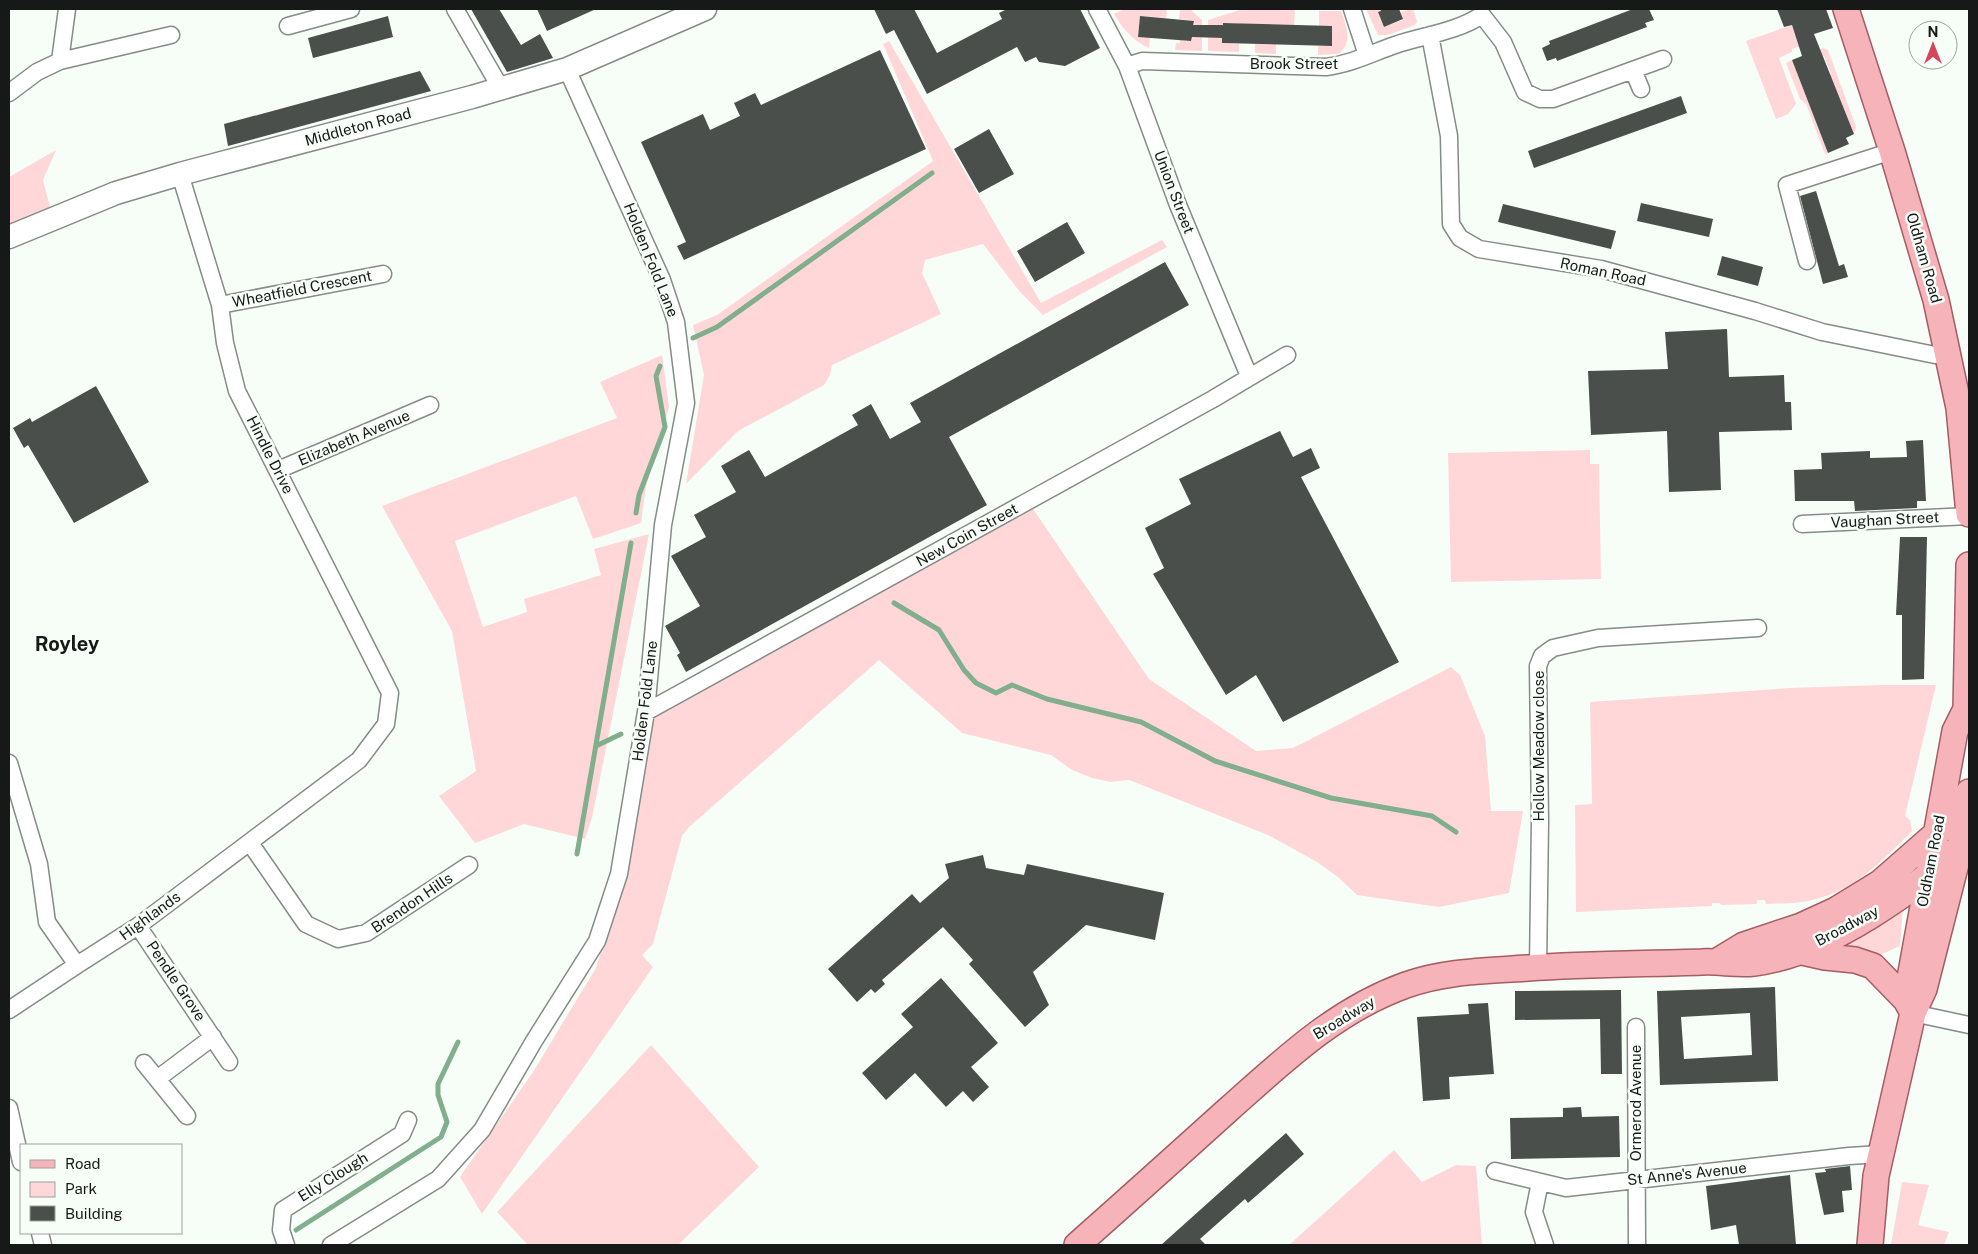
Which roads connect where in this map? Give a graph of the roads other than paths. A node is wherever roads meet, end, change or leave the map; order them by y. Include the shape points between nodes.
1 (67, 9) edge
2 (351, 9) edge
3 (455, 9) edge
4 (705, 9) edge
5 (1097, 9) edge
6 (1352, 9) edge
7 (1846, 9) edge
8 (1484, 12) edge
9 (288, 26) dead end
10 (171, 35) dead end
11 (1430, 35) junction
12 (1367, 55) junction
13 (1663, 59) dead end
14 (60, 61) junction
15 (1127, 66) junction
16 (567, 69) junction
17 (1633, 70) junction
18 (1641, 88) dead end
19 (499, 90) junction
20 (9, 93) edge
21 (1892, 151) junction
22 (180, 174) junction
23 (9, 237) edge
24 (1807, 261) dead end
25 (383, 274) dead end
26 (220, 305) junction
27 (1948, 352) junction
28 (1287, 356) dead end
29 (1249, 376) junction
30 (430, 406) dead end
31 (278, 470) junction
32 (1969, 515) edge
33 (1802, 524) dead end
34 (1969, 565) edge
35 (1758, 628) dead end
36 (1968, 705) edge
37 (646, 712) junction
38 (386, 724) joint
39 (9, 763) edge
40 (1969, 801) edge
41 (1935, 836) junction
42 (250, 842) junction
43 (1965, 843) edge
44 (469, 865) dead end
45 (1928, 876) junction
46 (138, 926) junction
47 (1798, 951) junction
48 (1716, 962) junction
49 (77, 966) junction
50 (1538, 968) junction
51 (1909, 1006) junction
52 (9, 1010) edge
53 (1969, 1025) edge
54 (1636, 1027) dead end
55 (213, 1037) junction
56 (229, 1062) dead end
57 (144, 1063) dead end
58 (157, 1079) junction
59 (9, 1108) edge
60 (187, 1116) dead end
61 (408, 1120) dead end
62 (1881, 1154) junction
63 (20, 1158) edge
64 (1495, 1171) dead end
65 (1636, 1180) junction
66 (1540, 1182) junction
67 (286, 1245) edge
68 (331, 1245) edge
69 (1077, 1245) edge
70 (1545, 1245) edge
71 (1637, 1245) edge
72 (1870, 1245) edge

1 - 14 street
2 - 9 street
3 - 19 street
4 - 16 main road, Middleton Road
5 - 15 street, Union Street
6 - 12 street
7 - 21 main road, Oldham Road
8 - 11 street, Brook Street via 1460,28
8 - 17 street via 1503,42 1521,86 1532,96 1553,99
10 - 14 street
11 - 12 street, Brook Street
11 - 27 street, Roman Road via 1449,136 1451,224 1460,238 1479,249 1601,269 1822,332 1935,355
12 - 15 street, Brook Street via 1352,62 1326,67 1142,61
13 - 17 street
14 - 20 street via 37,72
15 - 29 street, Union Street via 1178,205
16 - 19 main road, Middleton Road
16 - 37 street, Holden Fold Lane via 662,280 676,322 686,403 663,525
17 - 18 street
19 - 22 main road, Middleton Road
21 - 24 street via 1787,185
21 - 27 main road, Oldham Road
22 - 23 main road, Middleton Road via 116,193
22 - 26 street, Hindle Drive
25 - 26 street, Wheatfield Crescent
26 - 31 street, Hindle Drive via 237,391
27 - 32 main road, Oldham Road via 1959,408
28 - 29 street, New Coin Street
29 - 37 street, New Coin Street via 1213,399
30 - 31 street, Elizabeth Avenue
31 - 38 street, Hindle Drive via 390,693
32 - 33 street, Vaughan Street
34 - 36 main road, Oldham Road
35 - 50 street, Hollow Meadow close via 1598,638 1553,648 1542,656 1538,666
36 - 41 main road, Oldham Road via 1955,731
37 - 68 street, Holden Fold Lane via 619,874 597,941 482,1130 438,1179
38 - 42 street, Highlands via 359,760
39 - 49 street via 39,864 47,922
40 - 41 main road, Broadway
40 - 43 main road, Oldham Road
41 - 45 main road, Oldham Road
41 - 48 main road, Broadway via 1880,883 1836,910 1801,926 1744,945
42 - 44 street, Brendon Hills via 306,924 338,939 366,933
42 - 46 street, Highlands
43 - 45 main road, Broadway
43 - 51 main road, Oldham Road via 1924,989
45 - 47 main road, Broadway via 1840,933
45 - 51 main road, Oldham Road
46 - 49 street, Highlands
46 - 55 street, Pendle Grove
47 - 48 main road, Broadway via 1754,963
47 - 51 main road via 1873,966
48 - 50 main road, Broadway
49 - 52 street, Highlands
50 - 69 main road, Broadway via 1463,972 1436,977 1406,985 1362,1004 1311,1036
51 - 53 street
51 - 62 main road, Oldham Road
54 - 65 street, Ormerod Avenue
55 - 56 street, Pendle Grove
55 - 58 street, Pendle Grove
57 - 58 street
58 - 60 street
59 - 63 street
61 - 67 street, Elly Clough via 402,1134 283,1210 281,1230
62 - 65 street, St Anne's Avenue
62 - 72 main road, Oldham Road
64 - 66 street, St Anne's Avenue
65 - 66 street, St Anne's Avenue via 1566,1188
65 - 71 street, Ormerod Avenue
66 - 70 street via 1534,1212

